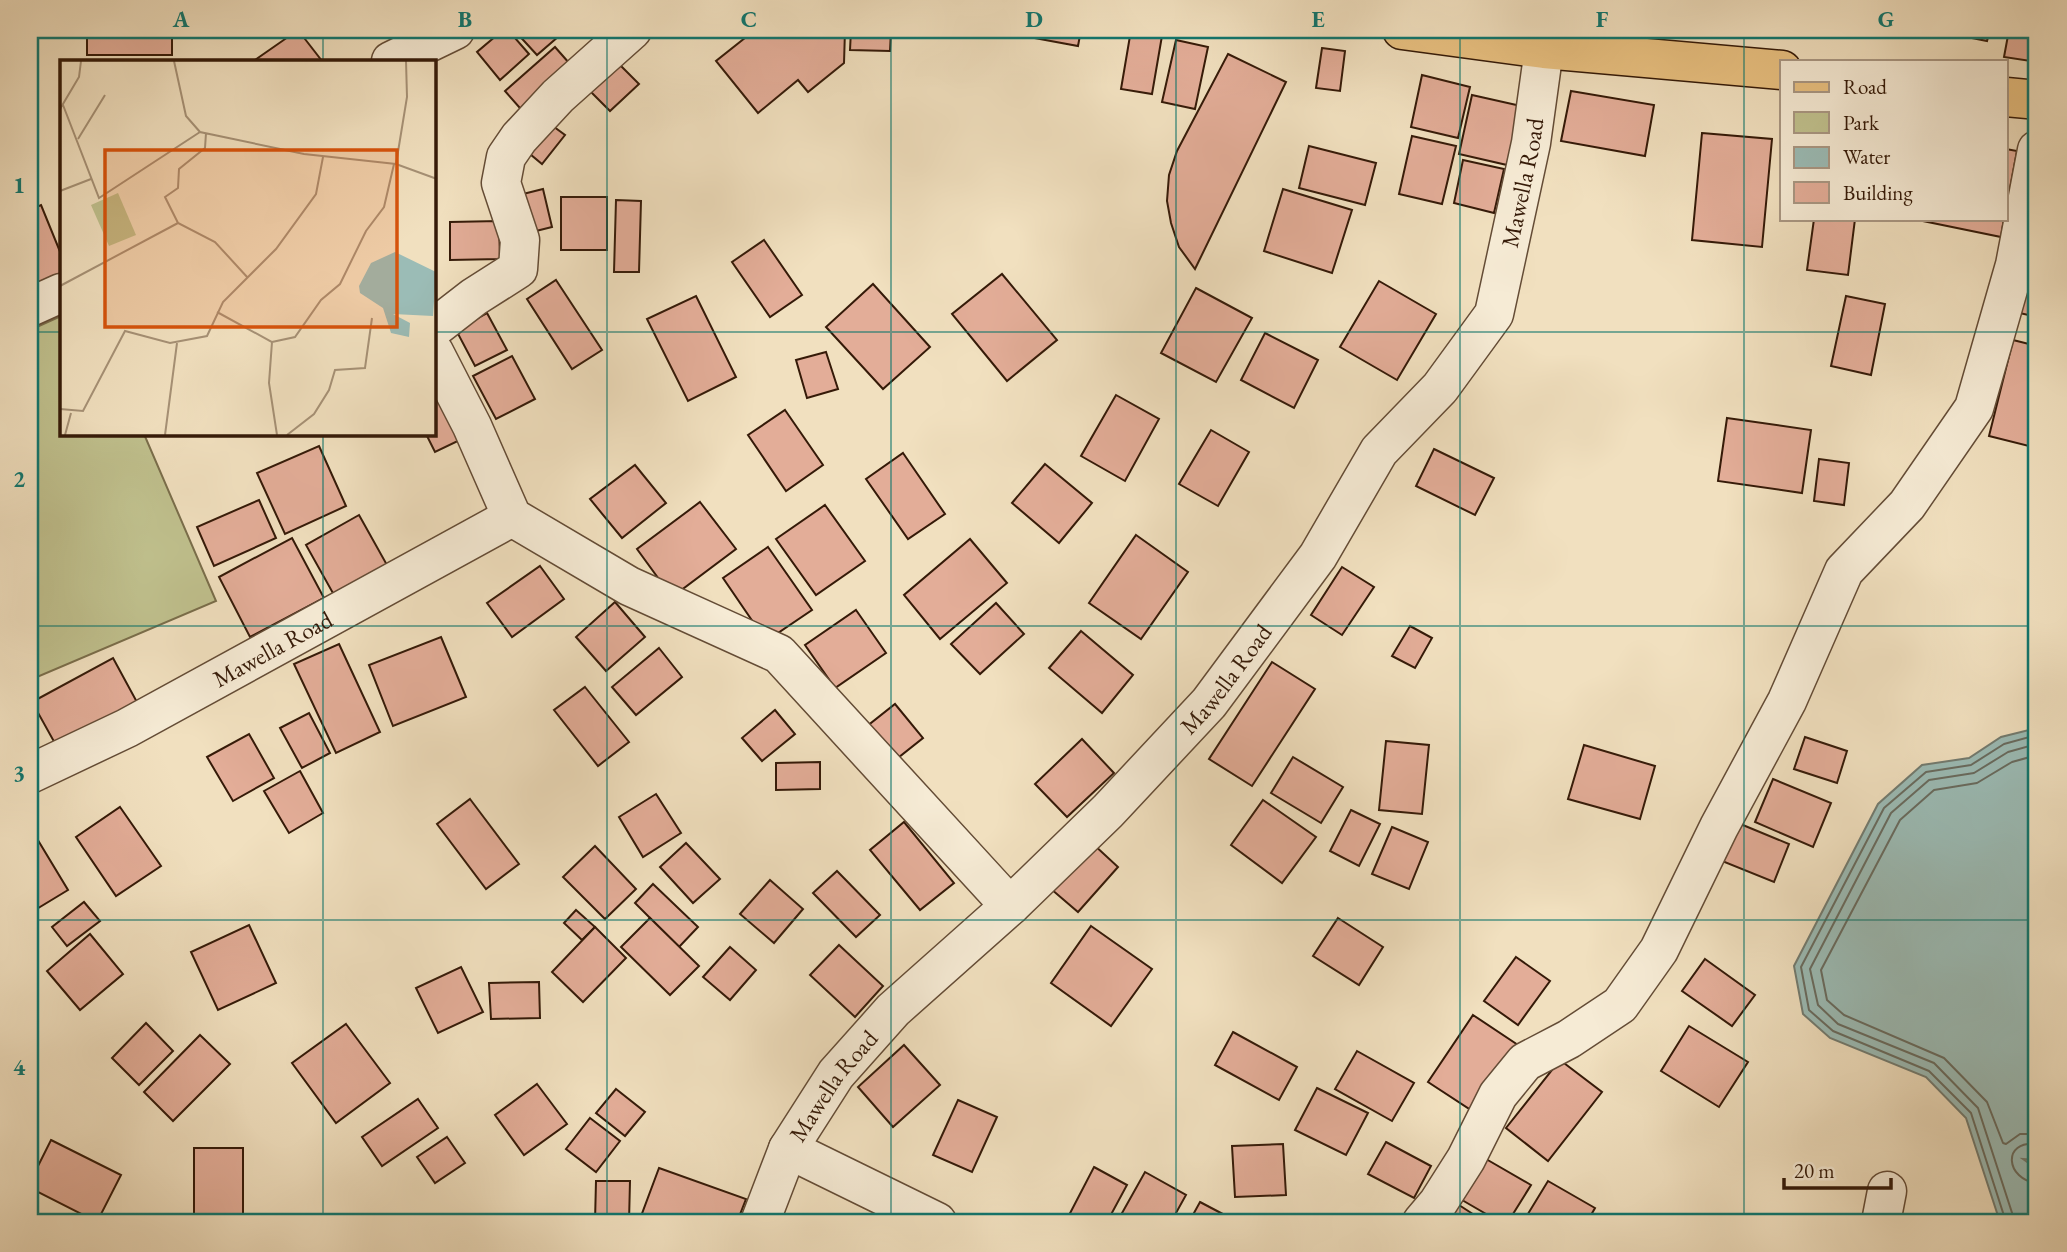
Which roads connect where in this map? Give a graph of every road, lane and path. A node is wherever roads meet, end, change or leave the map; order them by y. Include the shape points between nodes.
1 (455, 30) edge
2 (632, 30) edge
3 (1402, 30) edge
4 (1544, 49) junction
5 (393, 60) edge
6 (1780, 70) edge
7 (2008, 97) edge
8 (2037, 100) edge
9 (2037, 150) edge
10 (60, 293) edge
11 (30, 307) edge
12 (436, 326) edge
13 (436, 356) edge
14 (512, 517) junction
15 (30, 774) edge
16 (1010, 906) junction
17 (788, 1149) junction
18 (760, 1222) edge
19 (937, 1222) edge
20 (1422, 1222) edge

1 - 5 street
2 - 12 street via 558,96 506,157 501,183 520,240 518,269
3 - 4 main road
4 - 6 main road
4 - 16 street, Mawella Road via 1531,143 1493,314 1440,388 1379,451 1318,556 1209,703
7 - 8 main road
9 - 20 street via 2015,265 1974,408 1907,505 1844,571 1787,701 1660,950 1620,1005 1525,1062 1498,1095 1466,1159
10 - 11 street
13 - 14 street
14 - 15 street, Mawella Road via 127,728
14 - 16 street via 629,586 779,654
16 - 17 street, Mawella Road via 893,1010 836,1074
17 - 18 street, Mawella Road
17 - 19 street

